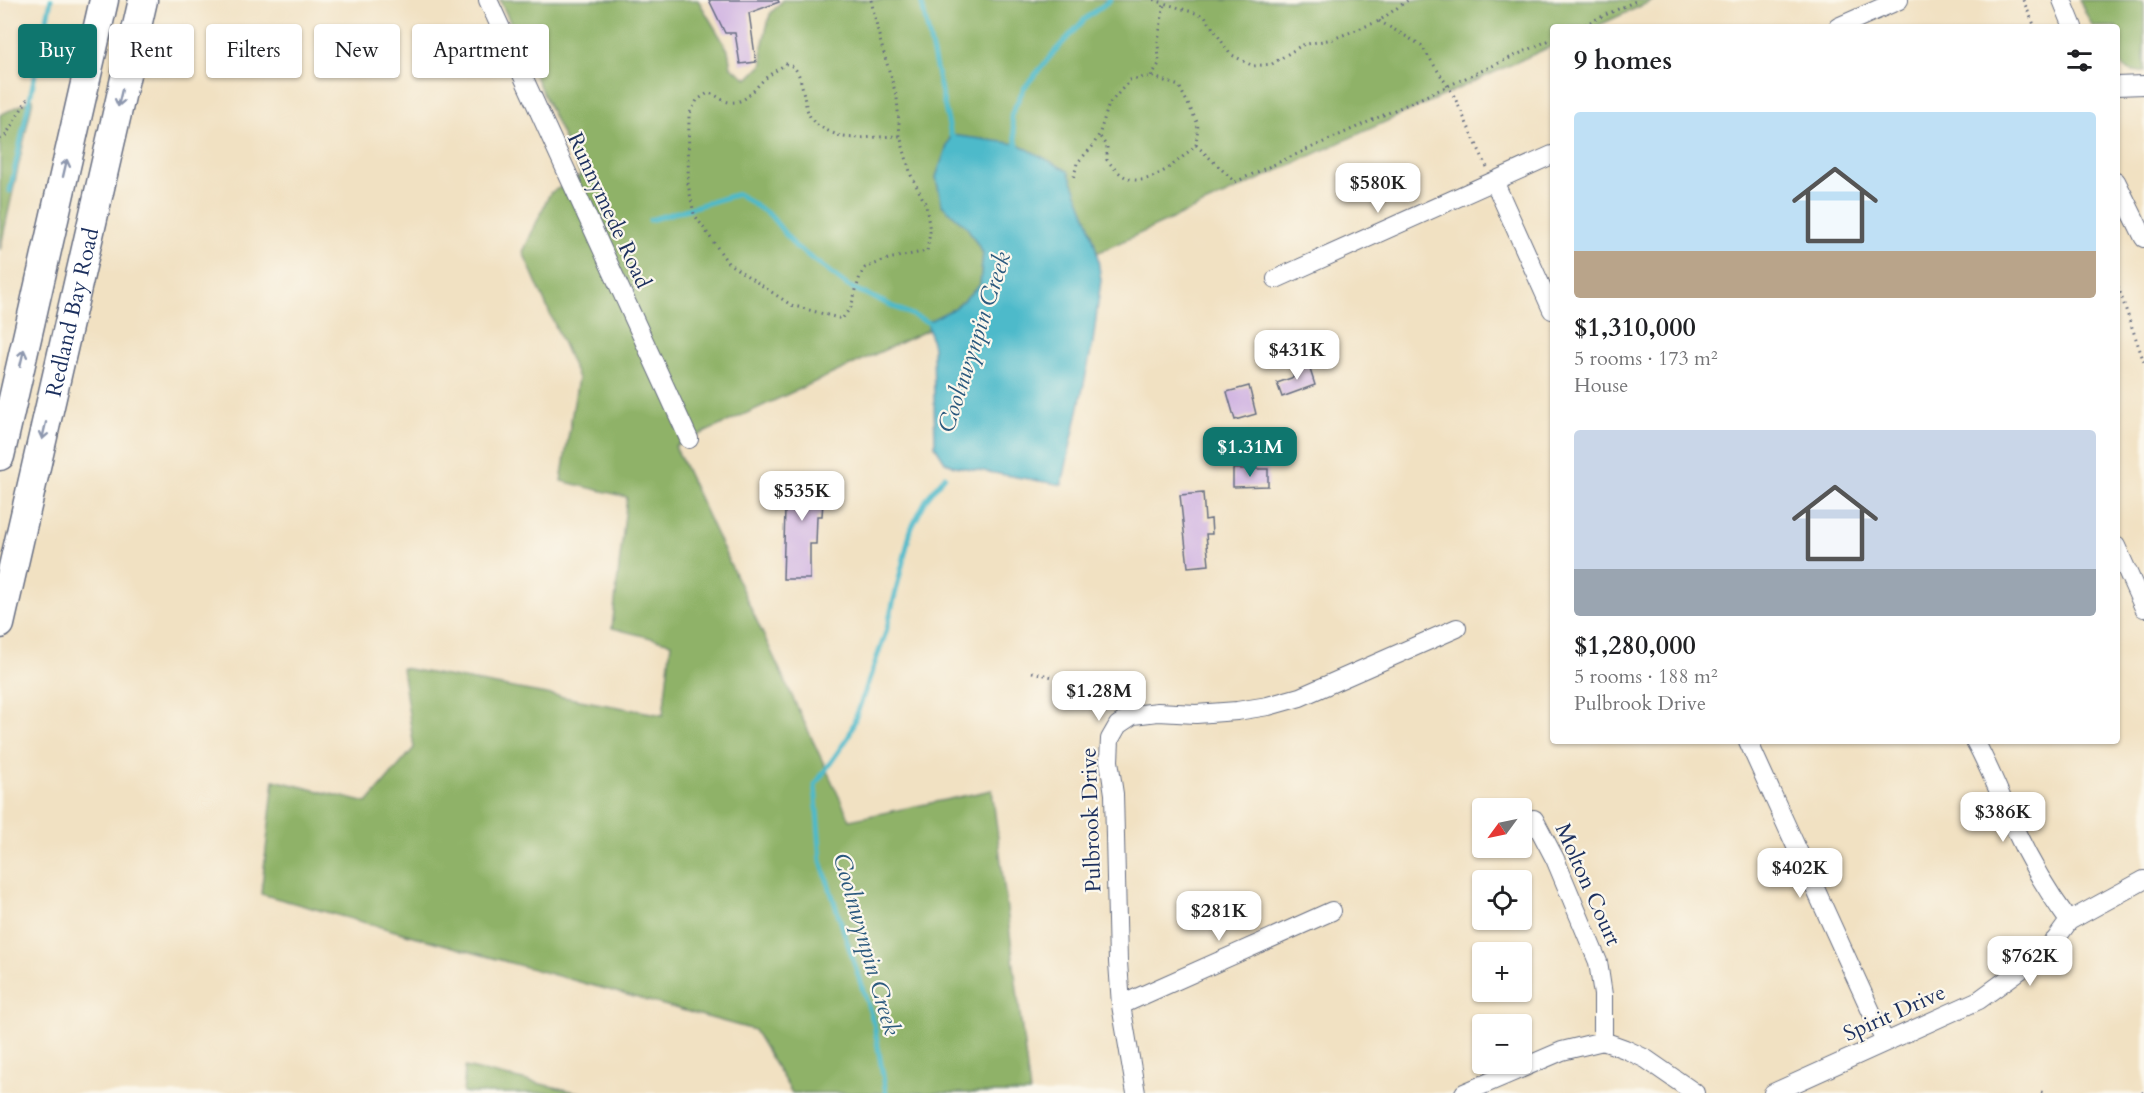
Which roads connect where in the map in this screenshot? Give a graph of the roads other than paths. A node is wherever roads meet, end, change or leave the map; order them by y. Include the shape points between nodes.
1 (104, 0) edge
2 (143, 0) edge
3 (488, 0) edge
4 (1899, 0) edge
5 (2062, 0) edge
6 (1849, 24) edge
7 (2072, 24) edge
8 (2144, 85) edge
9 (2120, 86) edge
10 (1550, 156) edge
11 (1491, 175) junction
12 (2120, 189) edge
13 (2144, 238) edge
14 (1276, 279) dead end
15 (1550, 306) edge
16 (689, 439) dead end
17 (0, 456) edge
18 (2120, 555) edge
19 (2144, 608) edge
20 (0, 624) edge
21 (1457, 628) dead end
22 (1749, 744) edge
23 (1978, 744) edge
24 (1534, 819) dead end
25 (2144, 880) edge
26 (1332, 911) dead end
27 (2069, 921) junction
28 (1121, 1005) junction
29 (1603, 1041) junction
30 (1885, 1042) junction
31 (1136, 1093) edge
32 (1464, 1093) edge
33 (1695, 1093) edge
34 (1773, 1093) edge

17 -> 1 main road, Redland Bay Road
2 -> 20 main road, Redland Bay Road
3 - 16 street, Runnymede Road
4 - 6 street
5 - 7 street
8 - 9 street
10 - 11 street
11 - 14 street
11 - 15 street
12 - 13 street
18 - 19 street
21 - 28 street, Pulbrook Drive via 1300,697 1227,712 1133,715 1118,725 1110,739 1110,761
22 - 30 street
23 - 27 street via 2045,886
24 - 29 street, Molton Court via 1598,962
25 - 27 street, Spirit Drive
26 - 28 street
27 - 30 street, Spirit Drive via 2038,957 1979,1000
28 - 31 street, Pulbrook Drive
29 - 32 street via 1562,1051
29 - 33 street via 1646,1059
30 - 34 street, Spirit Drive

